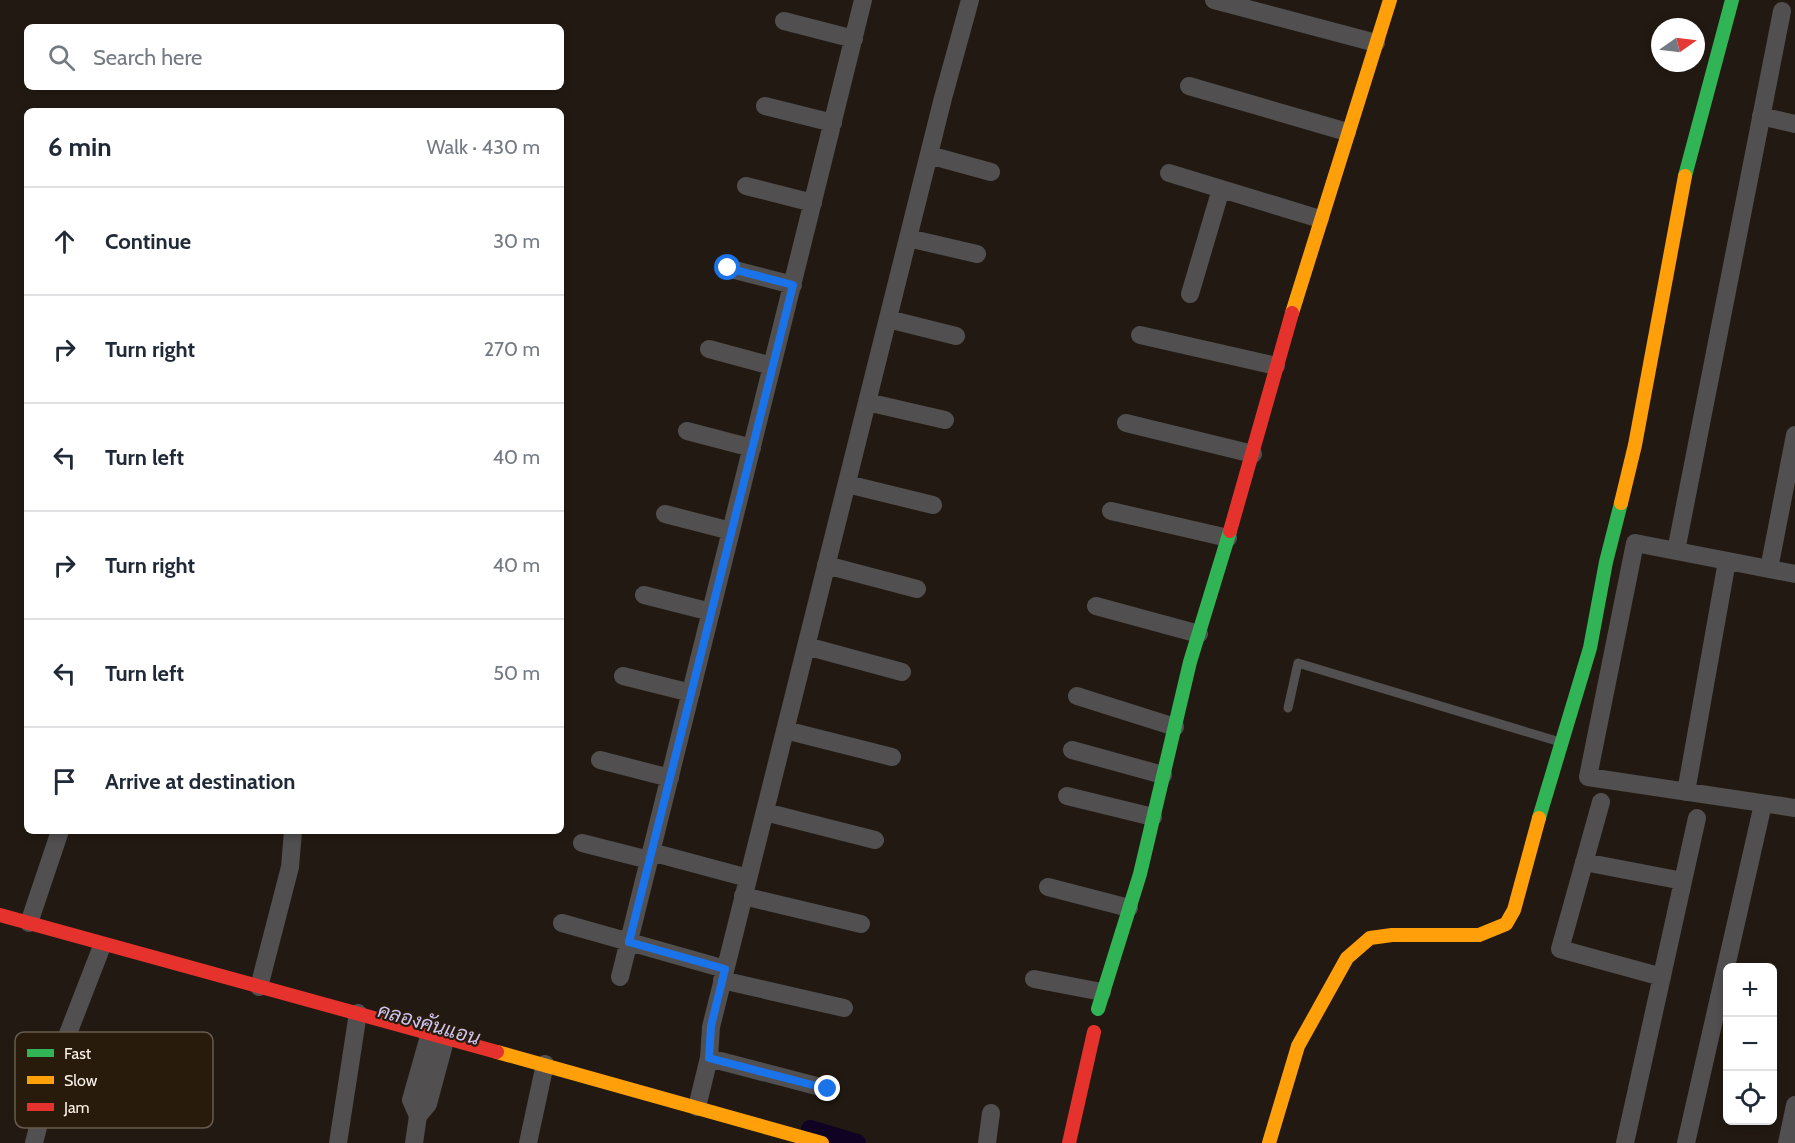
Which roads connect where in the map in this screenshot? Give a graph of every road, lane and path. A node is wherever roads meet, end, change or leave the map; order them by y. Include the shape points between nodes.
1 (863, 0) edge
2 (970, 0) edge
3 (1214, 0) edge
4 (1390, 0) edge
5 (1732, 0) edge
6 (1782, 11) dead end
7 (784, 21) dead end
8 (854, 39) junction
9 (1376, 43) junction
10 (1189, 86) dead end
11 (765, 106) dead end
12 (1761, 116) junction
13 (833, 123) junction
14 (1795, 124) edge
15 (1347, 132) junction
16 (929, 155) junction
17 (991, 172) dead end
18 (1169, 173) dead end
19 (746, 186) dead end
20 (1221, 189) junction
21 (813, 203) junction
22 (1320, 219) junction
23 (908, 238) junction
24 (977, 254) dead end
25 (728, 268) dead end
26 (793, 285) junction
27 (1190, 294) dead end
28 (888, 319) junction
29 (1140, 335) dead end
30 (957, 336) dead end
31 (709, 350) dead end
32 (772, 366) junction
33 (1276, 366) junction
34 (867, 402) junction
35 (945, 420) dead end
36 (1126, 423) dead end
37 (687, 431) dead end
38 (1795, 435) edge
39 (752, 448) junction
40 (1253, 453) junction
41 (847, 484) junction
42 (933, 505) dead end
43 (1111, 511) dead end
44 (665, 514) dead end
45 (731, 531) junction
46 (1228, 538) junction
47 (1676, 551) junction
48 (1727, 561) junction
49 (826, 565) junction
50 (1769, 569) junction
51 (1795, 574) edge
52 (916, 589) dead end
53 (644, 594) dead end
54 (1096, 606) dead end
55 (711, 612) junction
56 (1199, 634) junction
57 (806, 646) junction
58 (902, 672) dead end
59 (623, 676) dead end
60 (691, 693) junction
61 (1077, 696) dead end
62 (1288, 708) dead end
63 (1174, 727) junction
64 (785, 729) junction
65 (1562, 742) junction
66 (1072, 750) dead end
67 (892, 757) dead end
68 (600, 760) dead end
69 (1163, 775) junction
70 (670, 778) junction
71 (1686, 792) junction
72 (1067, 796) dead end
73 (1601, 802) dead end
74 (1763, 804) junction
75 (1795, 808) edge
76 (765, 812) junction
77 (1153, 817) junction
78 (1696, 818) dead end
79 (59, 834) edge
80 (293, 834) edge
81 (874, 840) dead end
82 (582, 843) dead end
83 (650, 856) junction
84 (1584, 862) junction
85 (748, 878) junction
86 (1683, 881) junction
87 (1048, 887) dead end
88 (743, 897) junction
89 (1129, 908) junction
90 (0, 915) edge
91 (30, 920) junction
92 (562, 923) dead end
93 (861, 924) dead end
94 (629, 942) junction
95 (102, 946) junction
96 (724, 974) junction
97 (620, 977) dead end
98 (1662, 977) junction
99 (1034, 979) dead end
100 (260, 984) junction
101 (1100, 1000) joint
102 (844, 1008) dead end
103 (358, 1013) junction
104 (69, 1032) edge
105 (1094, 1032) dead end
106 (438, 1035) junction
107 (545, 1064) junction
108 (708, 1064) junction
109 (828, 1089) dead end
110 (699, 1103) junction
111 (1795, 1105) edge
112 (991, 1113) dead end
113 (38, 1128) edge
114 (34, 1143) edge
115 (338, 1143) edge
116 (414, 1143) edge
117 (528, 1143) edge
118 (822, 1143) edge
119 (987, 1143) edge
120 (1069, 1143) edge
121 (1269, 1143) edge
122 (1624, 1143) edge
123 (1686, 1143) edge
124 (1787, 1143) edge

1 - 8 street
2 - 16 street
3 - 9 street
4 - 9 street
5 - 65 street via 1686,168 1635,445 1590,648
6 - 12 street
7 - 8 street
8 - 13 street
9 - 15 street
10 - 15 street
11 - 13 street
12 - 14 street
12 - 47 street
13 - 21 street
15 - 22 street
16 - 17 street
16 - 23 street
18 - 20 street
19 - 21 street
20 - 22 street
20 - 27 street
21 - 26 street
22 - 33 street
23 - 24 street
23 - 28 street
25 - 26 street
26 - 32 street
28 - 30 street
28 - 34 street
29 - 33 street
31 - 32 street
32 - 39 street
33 - 40 street
34 - 35 street
34 - 41 street
36 - 40 street
37 - 39 street
38 - 50 street
39 - 45 street
40 - 46 street
41 - 42 street
41 - 49 street
43 - 46 street
44 - 45 street
45 - 55 street
46 - 56 street
47 - 48 street
47 - 71 street via 1635,543 1588,777
48 - 50 street
48 - 71 street
49 - 52 street
49 - 57 street
50 - 51 street
53 - 55 street
54 - 56 street
55 - 60 street
56 - 63 street
57 - 58 street
57 - 64 street
59 - 60 street
60 - 70 street
61 - 63 street
62 - 65 lane via 1298,663
63 - 69 street
64 - 67 street
64 - 76 street
65 - 121 street via 1514,910 1506,924 1479,935 1370,938 1347,958 1298,1046
66 - 69 street
68 - 70 street
69 - 77 street
70 - 83 street
71 - 74 street
72 - 77 street
73 - 84 street
74 - 75 street
74 - 123 street
76 - 81 street
76 - 85 street
77 - 89 street
78 - 86 street
79 - 91 street
80 - 100 street via 290,867
82 - 83 street
83 - 85 street
83 - 94 street
84 - 86 street
84 - 98 street via 1560,949
85 - 88 street
86 - 98 street
87 - 89 street
88 - 93 street
88 - 96 street
89 - 101 street
90 - 91 street
91 - 95 street
92 - 94 street
94 - 96 street
94 - 97 street
95 - 100 street
95 - 104 street
96 - 102 street
96 - 108 street via 711,1026
98 - 122 street
99 - 101 street
100 - 103 street
103 - 106 street
103 - 115 street
105 - 120 street
106 - 107 street
106 - 116 street via 411,1100 418,1116
107 - 110 street
107 - 117 street
108 - 109 street
108 - 110 street
110 - 118 street
111 - 124 street
112 - 119 street
113 - 114 street

